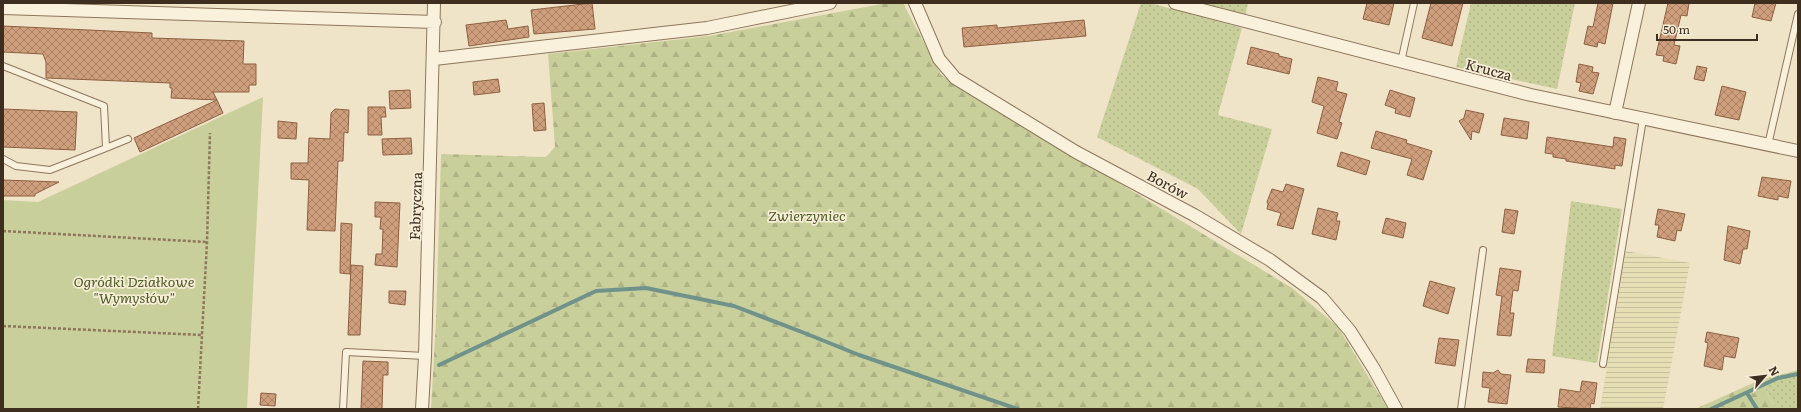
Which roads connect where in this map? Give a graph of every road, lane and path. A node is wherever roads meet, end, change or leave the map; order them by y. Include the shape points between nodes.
1 (434, 3) edge
2 (830, 3) edge
3 (915, 3) edge
4 (1175, 3) edge
5 (1414, 3) edge
6 (1639, 3) edge
7 (3, 8) edge
8 (1798, 14) edge
9 (435, 22) junction
10 (434, 59) junction
11 (1401, 62) junction
12 (3, 66) edge
13 (1615, 113) junction
14 (1643, 119) junction
15 (210, 133) dead end
16 (128, 139) dead end
17 (1768, 145) junction
18 (106, 148) junction
19 (1798, 151) edge
20 (3, 159) edge
21 (3, 231) edge
22 (207, 242) junction
23 (1483, 250) dead end
24 (3, 326) edge
25 (202, 335) junction
26 (425, 356) junction
27 (1603, 364) dead end
28 (198, 409) edge
29 (343, 409) edge
30 (422, 409) edge
31 (1396, 409) edge
32 (1461, 409) edge

1 - 9 street, Fabryczna
2 - 10 street via 707,28
3 - 31 street, Borów via 939,59 955,78 1076,152 1194,215 1270,260 1322,298 1350,331
4 - 11 street, Krucza
5 - 11 lane
6 - 13 street
7 - 9 street
8 - 17 lane
9 - 10 street, Fabryczna
10 - 26 street, Fabryczna
11 - 13 street, Krucza
12 - 18 lane via 104,106
13 - 14 street, Krucza
14 - 17 street, Krucza
14 - 27 lane
15 - 22 path
16 - 18 lane
17 - 19 street, Krucza
18 - 20 lane via 50,170 16,166
21 - 22 path
22 - 25 path
23 - 32 lane
24 - 25 path
25 - 28 path
26 - 29 lane via 346,352
26 - 30 street, Fabryczna

